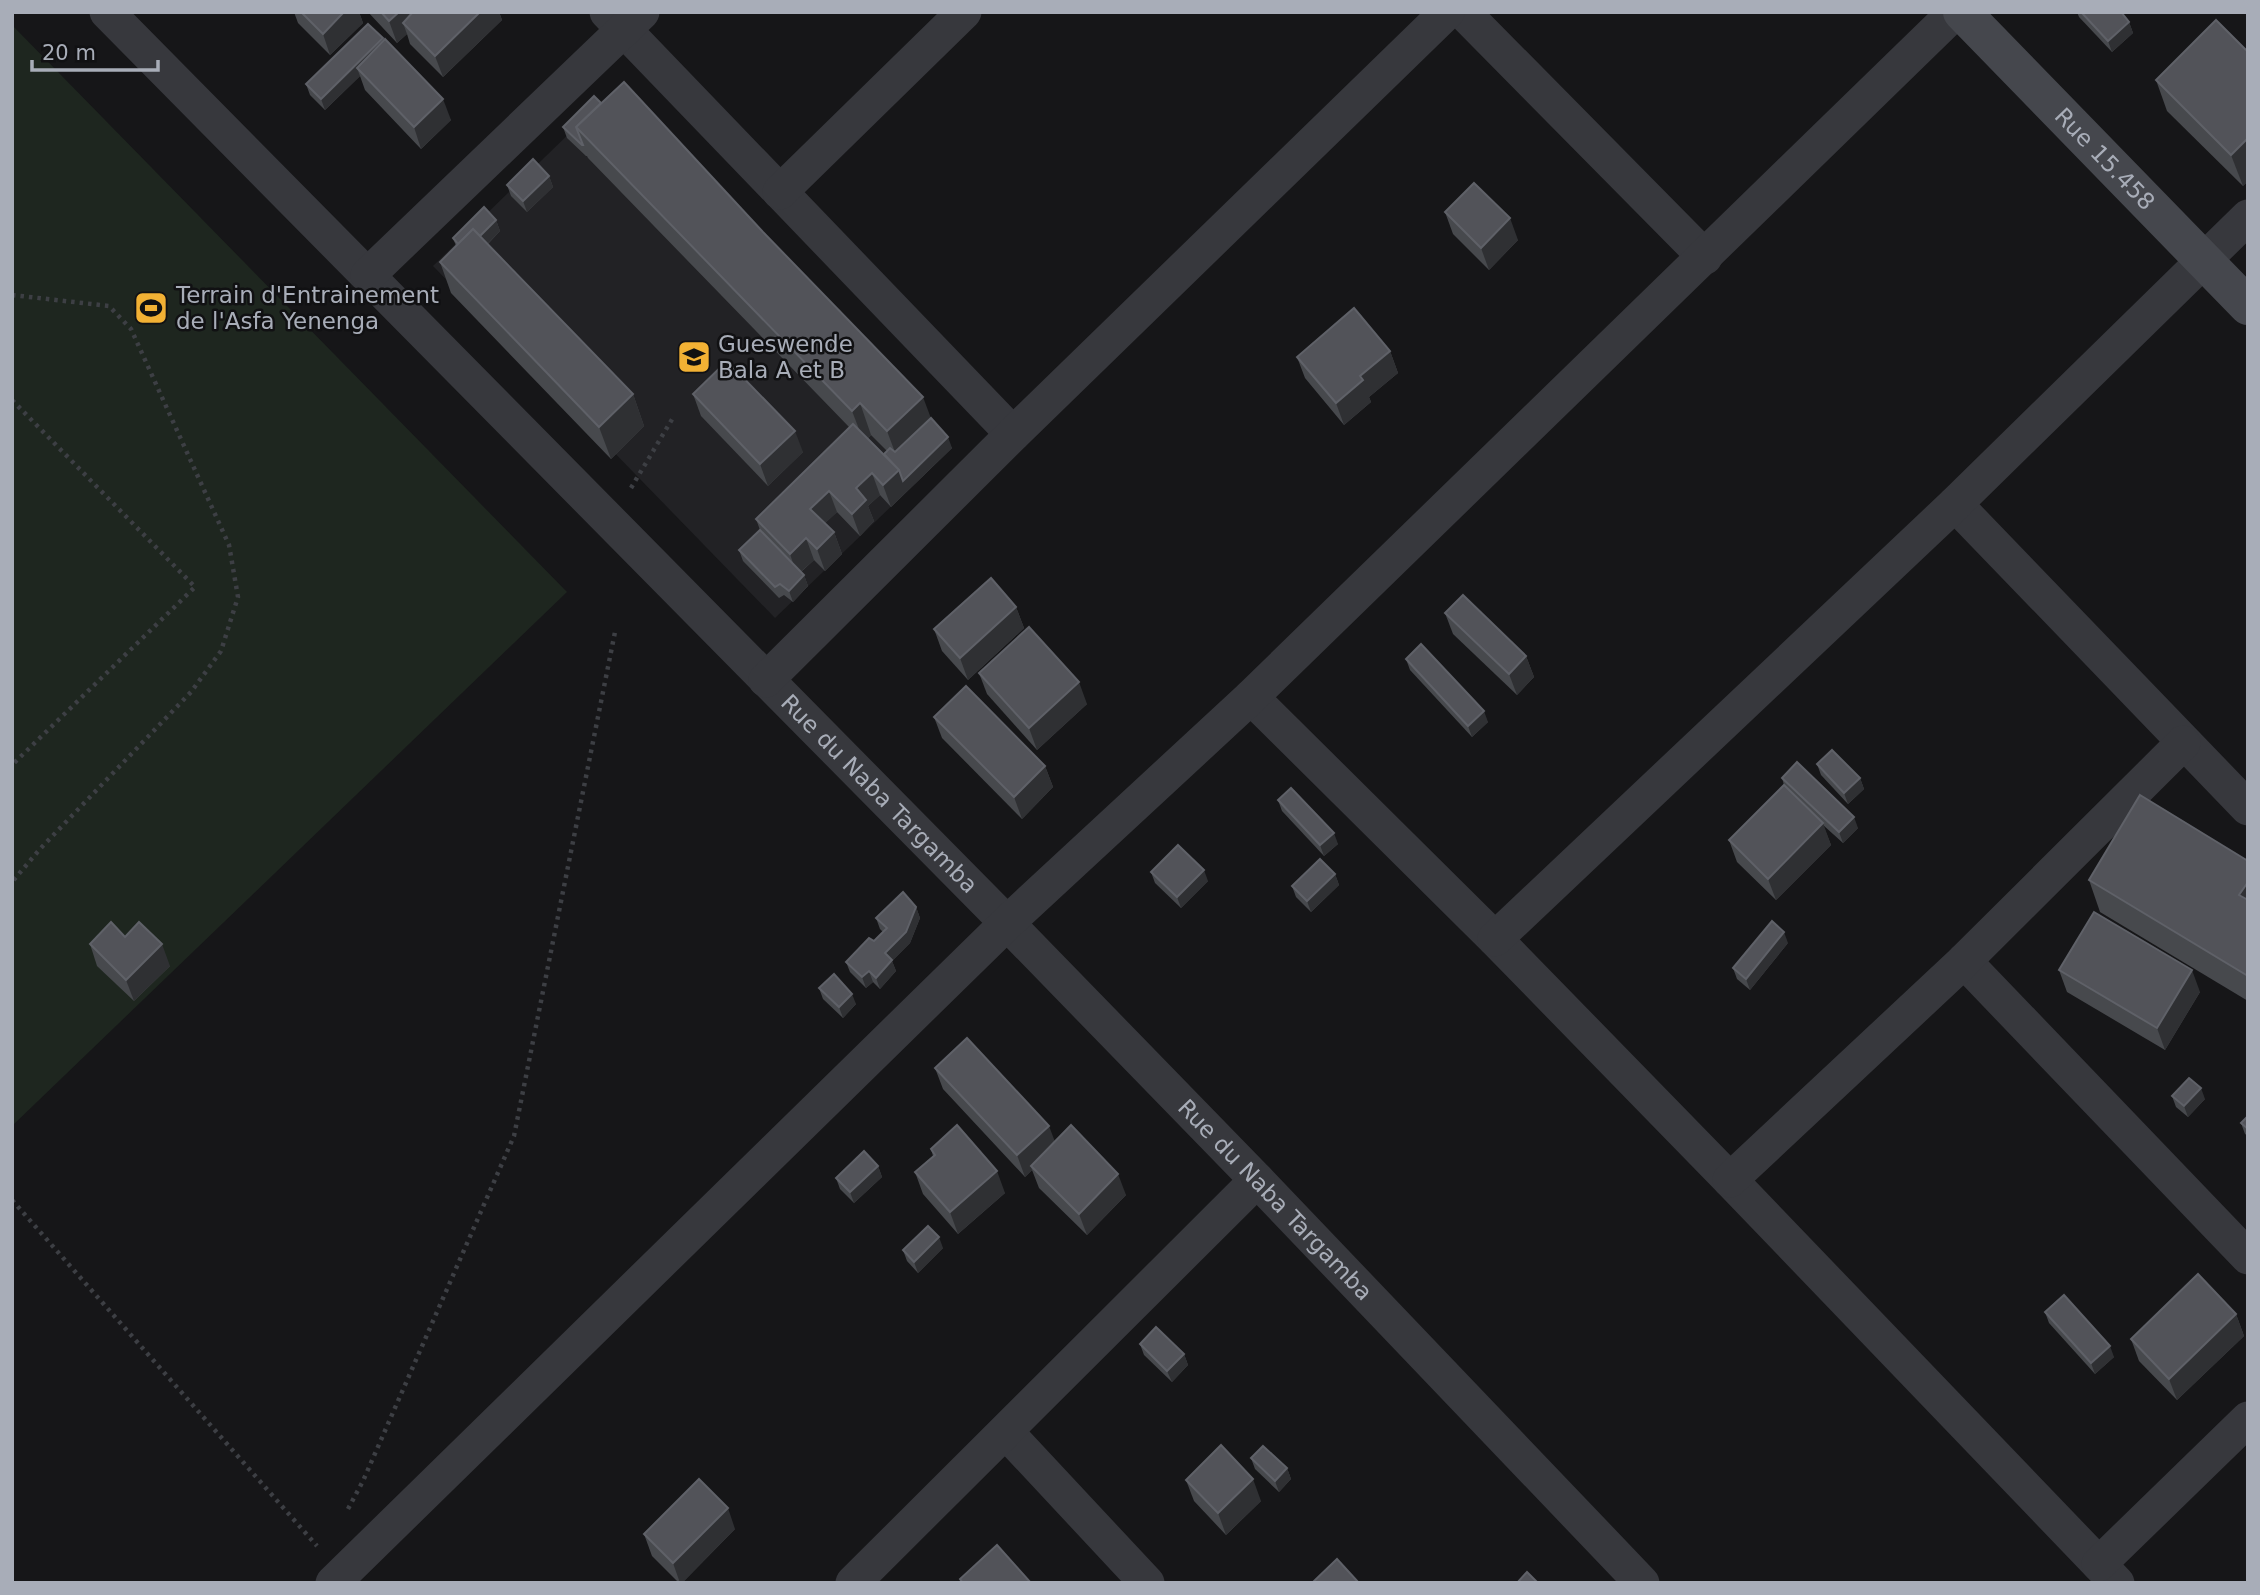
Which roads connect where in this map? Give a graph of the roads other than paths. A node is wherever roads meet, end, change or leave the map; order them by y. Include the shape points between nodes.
1 (107, 12) edge
2 (964, 12) edge
3 (1447, 12) edge
4 (1463, 12) edge
5 (1955, 12) edge
6 (1962, 12) edge
7 (624, 18) edge
8 (780, 192) junction
9 (2248, 217) edge
10 (1705, 257) junction
11 (2204, 261) junction
12 (368, 275) junction
13 (2248, 306) edge
14 (1013, 434) junction
15 (1955, 504) junction
16 (766, 680) junction
17 (1251, 697) junction
18 (2183, 743) junction
19 (2248, 808) edge
20 (1007, 923) junction
21 (1495, 939) junction
22 (1964, 961) junction
23 (1257, 1180) junction
24 (1730, 1180) junction
25 (2248, 1257) edge
26 (2248, 1419) edge
27 (1006, 1432) junction
28 (2108, 1573) edge
29 (337, 1578) edge
30 (853, 1583) edge
31 (1147, 1583) edge
32 (1642, 1583) edge

1 - 12 street, Rue du Naba Targamba
2 - 8 street
3 - 14 street
4 - 10 street
5 - 10 street
6 - 11 main road, Rue 15.458
7 - 8 street
7 - 12 street
8 - 14 street
9 - 11 street
10 - 17 street
11 - 13 main road, Rue 15.458
11 - 15 street
12 - 16 street, Rue du Naba Targamba
14 - 16 street
15 - 18 street
15 - 21 street
16 - 20 street, Rue du Naba Targamba
17 - 20 street
17 - 21 street
18 - 19 street
18 - 22 street
20 - 23 street, Rue du Naba Targamba
20 - 29 street
21 - 24 street
22 - 24 street
22 - 25 street
23 - 27 street
23 - 32 street, Rue du Naba Targamba
24 - 28 street
26 - 28 street
27 - 30 street
27 - 31 street

